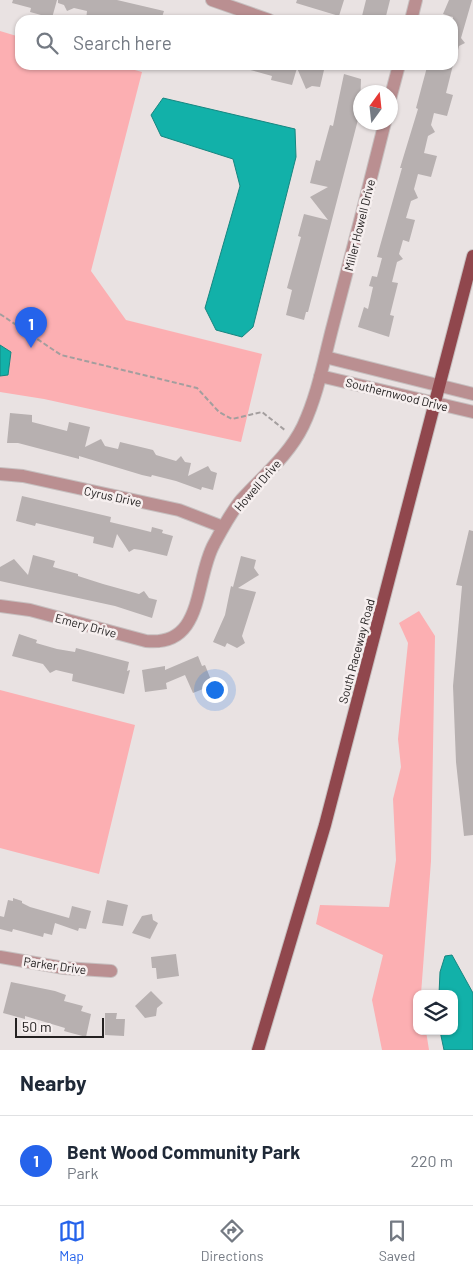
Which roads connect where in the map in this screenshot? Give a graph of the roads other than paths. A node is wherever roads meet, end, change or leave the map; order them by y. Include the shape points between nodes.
1 (212, 0) edge
2 (416, 0) edge
3 (255, 15) edge
4 (412, 15) edge
5 (398, 70) edge
6 (394, 85) edge
7 (383, 130) edge
8 (473, 256) edge
9 (332, 327) joint
10 (326, 357) junction
11 (320, 376) junction
12 (439, 385) junction
13 (473, 394) edge
14 (434, 404) junction
15 (473, 412) edge
16 (0, 474) edge
17 (223, 527) junction
18 (0, 606) edge
19 (172, 638) joint
20 (0, 957) edge
21 (111, 971) dead end
22 (258, 1050) edge

1 - 3 street
2 - 4 street
5 - 6 street
7 - 9 street, Miller Howell Drive
8 - 12 main road, South Raceway Road
9 - 10 street, Howell Drive
10 - 11 street, Howell Drive
10 - 12 street, Southernwood Drive
11 - 14 street, Southernwood Drive
11 - 17 street, Howell Drive via 308,414 296,438 241,501
12 - 13 street, Southernwood Drive
12 - 14 main road, South Raceway Road
14 - 15 street, Southernwood Drive
14 - 22 main road, South Raceway Road via 325,825
16 - 17 street, Cyrus Drive via 23,476 180,510
17 - 19 street, Howell Drive via 209,553 190,620
18 - 19 street, Emery Drive via 30,610 146,641
20 - 21 street, Parker Drive via 64,968

